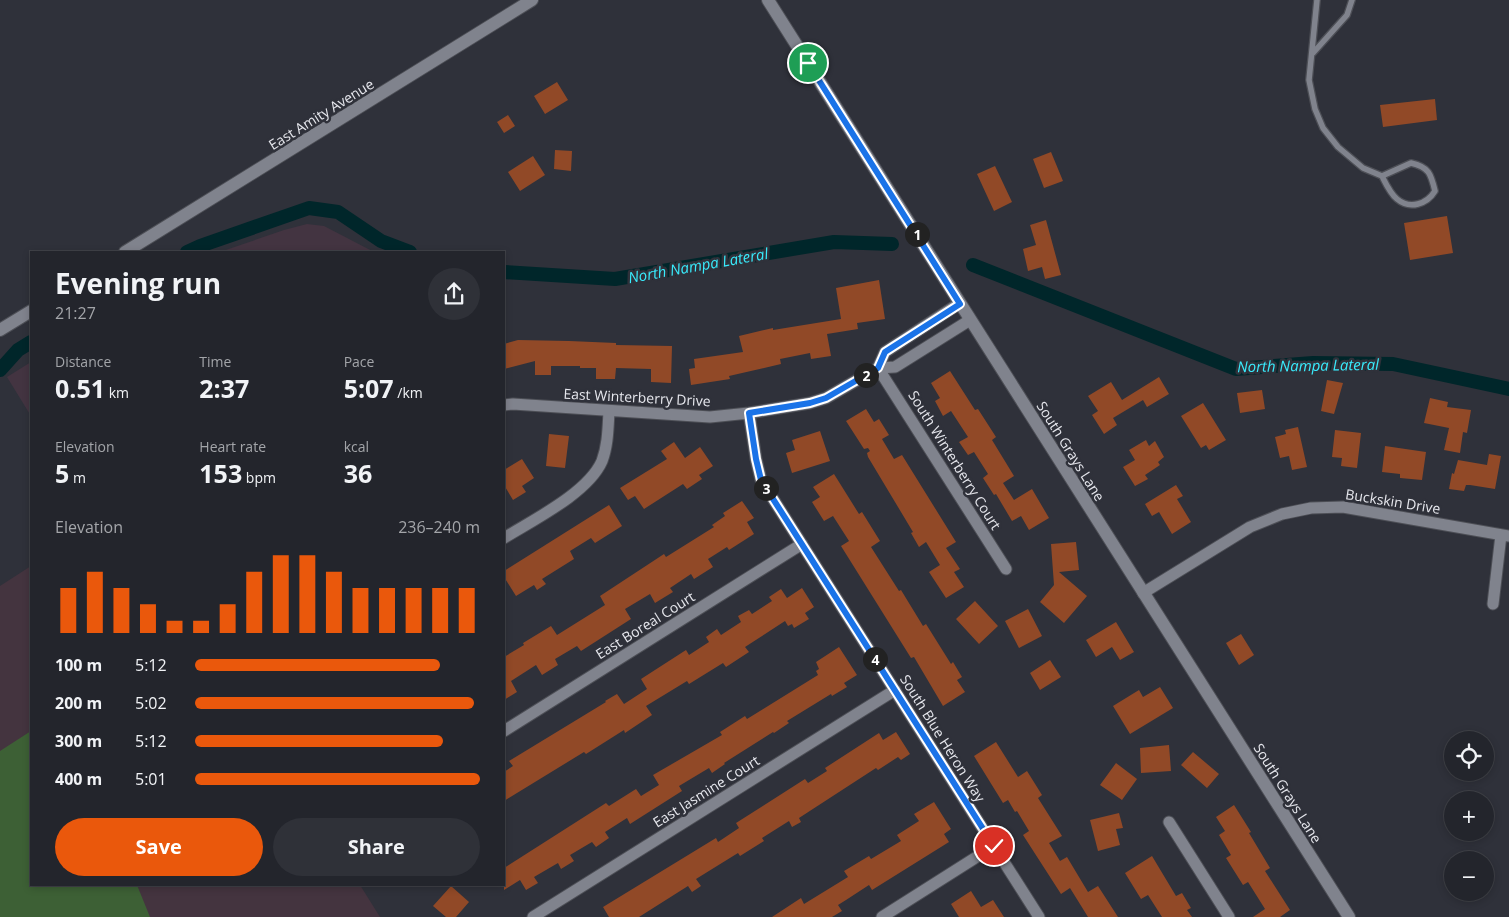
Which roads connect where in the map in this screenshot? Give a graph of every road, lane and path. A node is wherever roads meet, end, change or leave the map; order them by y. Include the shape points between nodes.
1 (532, 0) edge
2 (768, 0) edge
3 (1317, 0) edge
4 (1352, 0) edge
5 (1313, 53) junction
6 (1382, 176) junction
7 (128, 251) edge
8 (960, 304) junction
9 (30, 312) edge
10 (970, 320) junction
11 (0, 330) edge
12 (878, 368) junction
13 (505, 405) edge
14 (609, 411) junction
15 (749, 413) junction
16 (1505, 536) edge
17 (505, 537) edge
18 (802, 544) junction
19 (1006, 569) dead end
20 (1143, 593) junction
21 (1493, 604) dead end
22 (895, 690) junction
23 (505, 730) edge
24 (1169, 822) dead end
25 (994, 846) junction
26 (533, 917) edge
27 (882, 917) edge
28 (1039, 917) edge
29 (1229, 917) edge
30 (1349, 917) edge

1 - 7 street, East Amity Avenue
2 - 8 street, South Grays Lane
3 - 5 lane
4 - 5 lane via 1347,15
5 - 6 lane via 1309,80 1314,109 1323,128 1338,147 1363,168
6 - 6 lane via 1411,163 1422,166 1431,175 1435,191 1430,200 1416,205 1399,201 1387,188
8 - 10 street, South Grays Lane
8 - 12 street, East Winterberry Drive via 885,352
9 - 11 street
10 - 12 street, East Winterberry Drive via 895,367
10 - 20 street, South Grays Lane
12 - 15 street, East Winterberry Drive via 826,398
12 - 19 street, South Winterberry Court
13 - 14 street, East Winterberry Drive
14 - 15 street, East Winterberry Drive via 710,418
14 - 17 street via 607,441 602,460 592,478 578,491
15 - 18 street, South Blue Heron Way via 761,480
16 - 20 street, Buckskin Drive via 1343,507 1311,508 1250,526
16 - 21 street
18 - 22 street, South Blue Heron Way
18 - 23 street, East Boreal Court
20 - 30 street, South Grays Lane
22 - 25 street, South Blue Heron Way
22 - 26 street, East Jasmine Court
24 - 29 street
25 - 27 street
25 - 28 street, South Blue Heron Way

